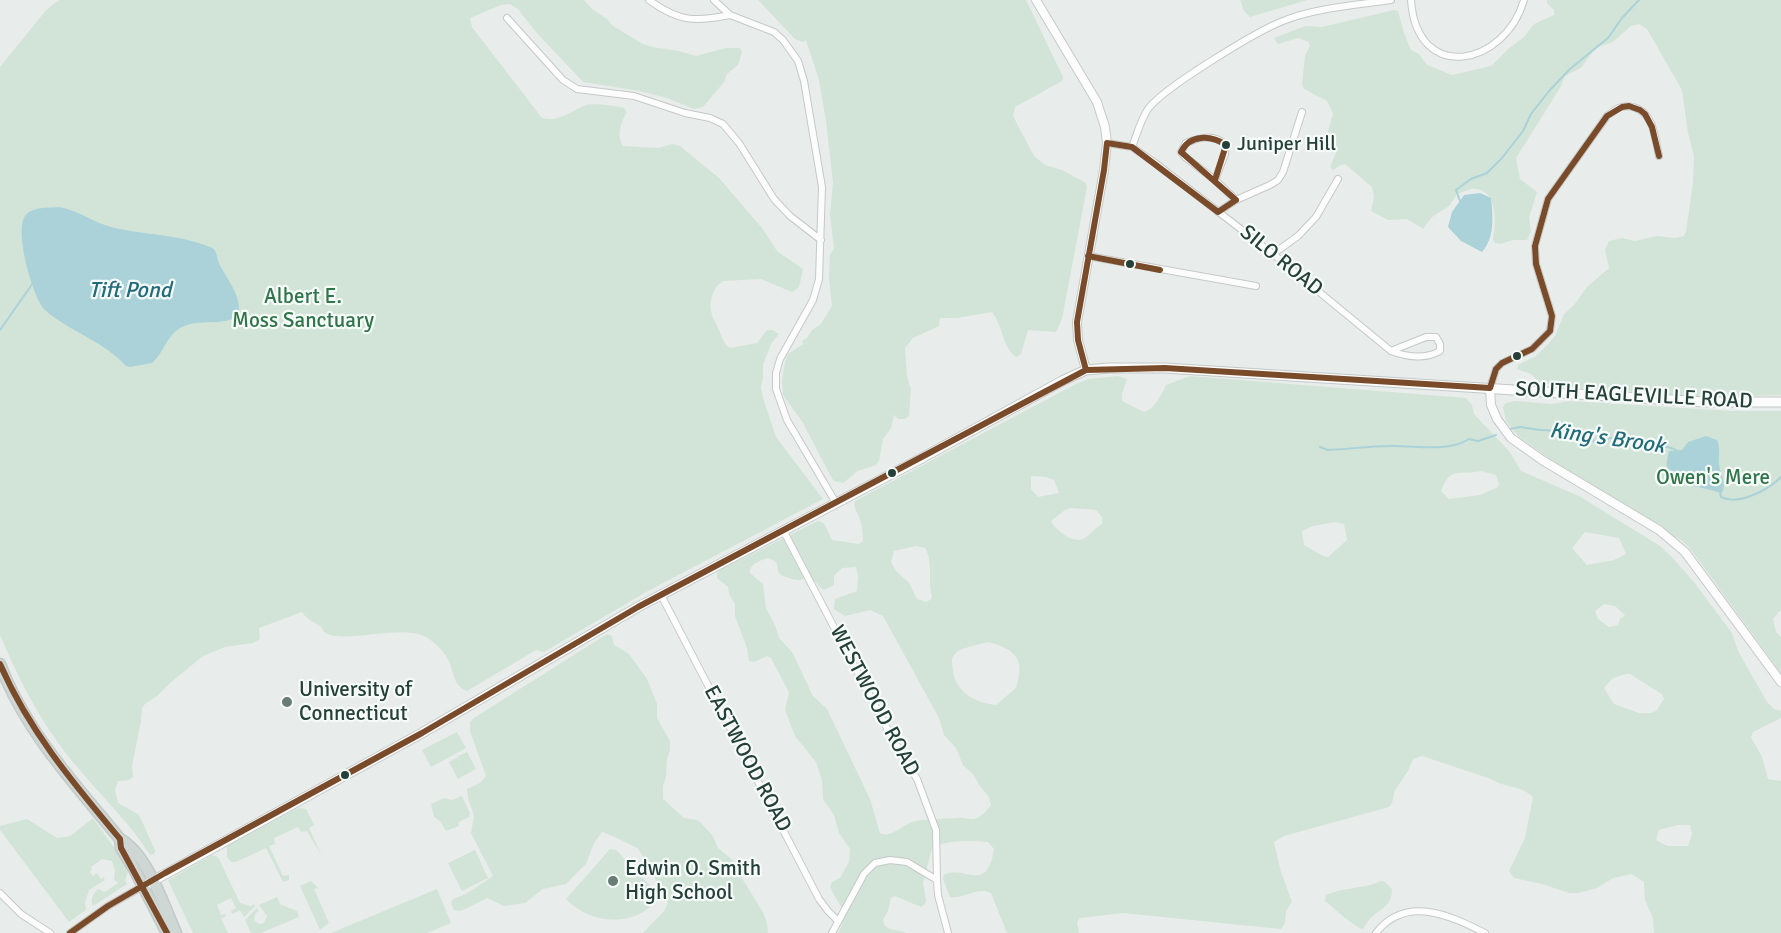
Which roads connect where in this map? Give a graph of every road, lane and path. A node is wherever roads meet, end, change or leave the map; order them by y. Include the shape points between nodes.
1 (650, 0) edge
2 (714, 0) edge
3 (1036, 0) edge
4 (1391, 0) edge
5 (1411, 0) edge
6 (1524, 0) edge
7 (730, 15) junction
8 (507, 18) dead end
9 (1302, 112) dead end
10 (1107, 143) junction
11 (1132, 147) junction
12 (1659, 156) dead end
13 (1338, 179) dead end
14 (1215, 180) junction
15 (1236, 200) junction
16 (1218, 212) junction
17 (821, 240) junction
18 (1274, 254) junction
19 (1088, 256) junction
20 (1256, 286) dead end
21 (1391, 351) junction
22 (1086, 370) junction
23 (1490, 388) junction
24 (1781, 402) edge
25 (836, 503) junction
26 (783, 530) junction
27 (661, 595) junction
28 (0, 664) edge
29 (2, 681) edge
30 (1781, 682) edge
31 (936, 880) junction
32 (148, 883) junction
33 (0, 893) edge
34 (837, 920) junction
35 (74, 932) edge
36 (50, 933) edge
37 (167, 933) edge
38 (176, 933) edge
39 (832, 933) edge
40 (948, 933) edge
41 (1376, 933) edge
42 (1485, 933) edge

1 - 7 street via 689,20
2 - 7 street
3 - 10 street via 1097,102
4 - 11 street via 1316,12 1284,20 1265,30 1155,101 1147,110
5 - 6 street via 1412,16 1426,44 1437,53 1472,57 1513,26
7 - 17 street via 774,32 798,61 822,187
8 - 17 street via 563,80 577,89 634,96 723,124 774,199
9 - 15 street via 1278,180
10 - 11 street, SILO ROAD
10 - 19 street
11 - 16 street, SILO ROAD
12 - 23 street via 1647,115 1638,108 1627,105 1607,116 1548,199 1535,246 1536,264 1552,316 1550,331 1532,349 1502,363
13 - 18 street via 1316,216
14 - 14 street via 1226,145 1207,137 1186,143 1181,152
14 - 15 street
15 - 16 street
16 - 18 street, SILO ROAD
17 - 25 street via 816,290 780,359 776,384 787,420
18 - 21 street, SILO ROAD
19 - 20 street
19 - 22 street via 1077,322
21 - 21 street via 1430,356 1440,351 1440,344 1436,338 1426,337
22 - 23 main road, SOUTH EAGLEVILLE ROAD via 1165,368
22 - 25 main road, SOUTH EAGLEVILLE ROAD
23 - 24 main road, SOUTH EAGLEVILLE ROAD via 1704,402
23 - 30 street via 1491,405 1511,438 1659,530 1685,552
25 - 26 main road, SOUTH EAGLEVILLE ROAD
26 - 27 main road, SOUTH EAGLEVILLE ROAD
26 - 31 street, WESTWOOD ROAD via 917,779 936,830
27 - 32 main road, SOUTH EAGLEVILLE ROAD via 422,733
27 - 34 street, EASTWOOD ROAD via 819,899
28 - 29 main road
29 - 32 main road via 34,732 120,839 140,857
31 - 34 street via 907,862 875,863 864,874
31 - 40 street, WESTWOOD ROAD
32 - 35 street
32 - 37 main road
32 - 38 main road
33 - 36 street via 21,915
34 - 39 street
41 - 42 street via 1396,917 1431,911

